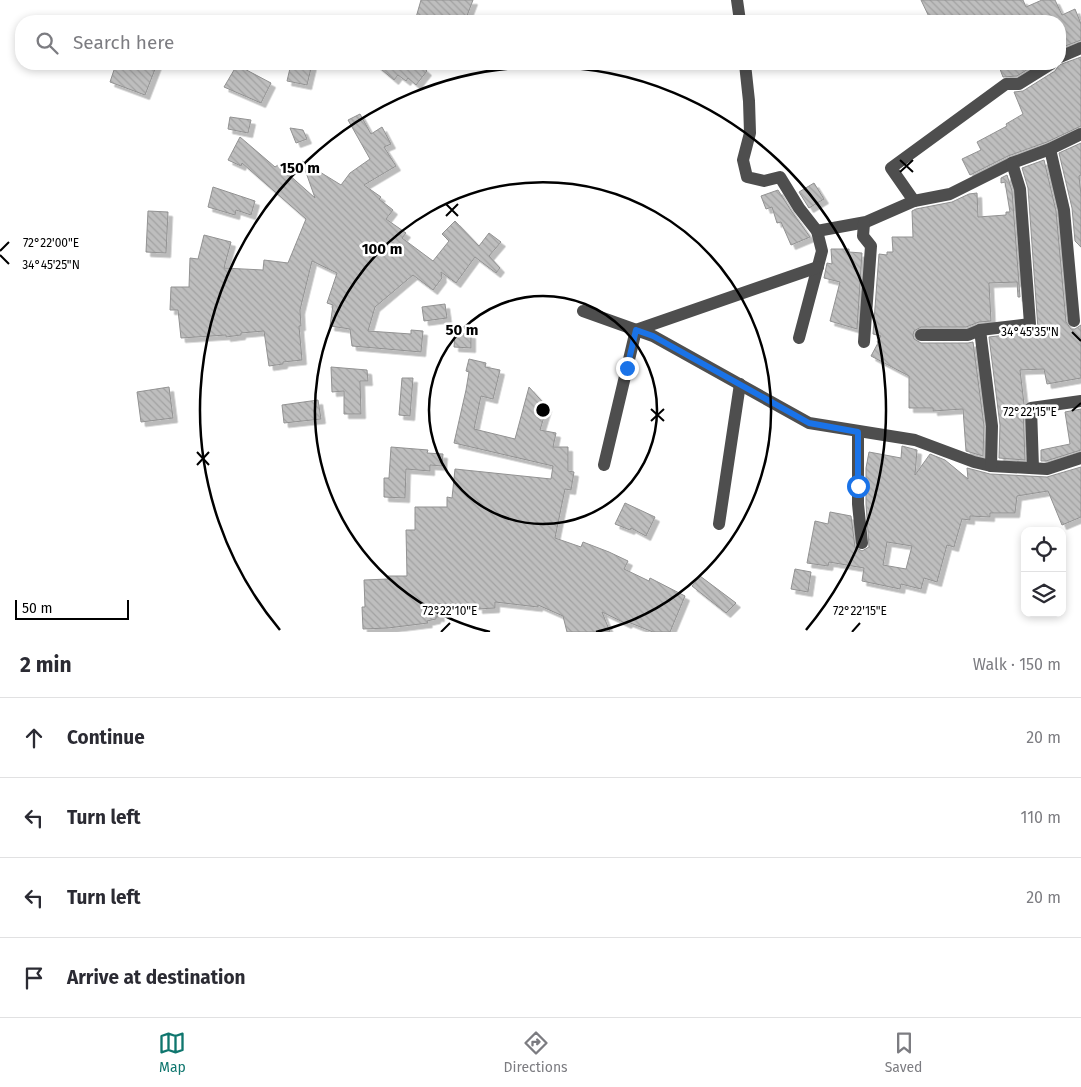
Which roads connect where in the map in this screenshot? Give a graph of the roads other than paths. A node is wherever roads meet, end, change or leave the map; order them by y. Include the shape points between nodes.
1 (737, 0) edge
2 (739, 15) edge
3 (1081, 48) edge
4 (1066, 54) edge
5 (746, 70) edge
6 (1041, 70) edge
7 (1081, 134) edge
8 (1050, 149) junction
9 (1012, 164) junction
10 (914, 200) junction
11 (864, 223) junction
12 (817, 231) junction
13 (818, 267) junction
14 (583, 311) dead end
15 (1074, 321) dead end
16 (636, 330) junction
17 (980, 330) junction
18 (920, 335) dead end
19 (799, 338) dead end
20 (864, 342) dead end
21 (740, 384) junction
22 (1081, 401) edge
23 (858, 432) junction
24 (1081, 458) edge
25 (604, 465) dead end
26 (991, 466) junction
27 (1033, 468) junction
28 (719, 524) dead end
29 (862, 543) dead end

1 - 2 street
3 - 4 street
5 - 12 street via 750,125 743,160 746,177 764,180 780,177
6 - 10 street via 1019,84 1006,84 891,168
7 - 8 street
8 - 9 street
8 - 15 street via 1064,210
9 - 10 street via 950,194
9 - 17 street via 1020,189 1030,324
10 - 11 street
11 - 12 street
11 - 20 street via 864,236 871,246
12 - 13 street via 822,251
13 - 16 street
13 - 19 street
14 - 16 street
16 - 21 street via 653,336
16 - 25 street
17 - 18 street via 968,335
17 - 26 street via 992,426
21 - 23 street via 809,423
21 - 28 street
22 - 27 street via 1031,408
23 - 26 street via 915,440
23 - 29 street via 858,504
24 - 27 street via 1047,469
26 - 27 street

